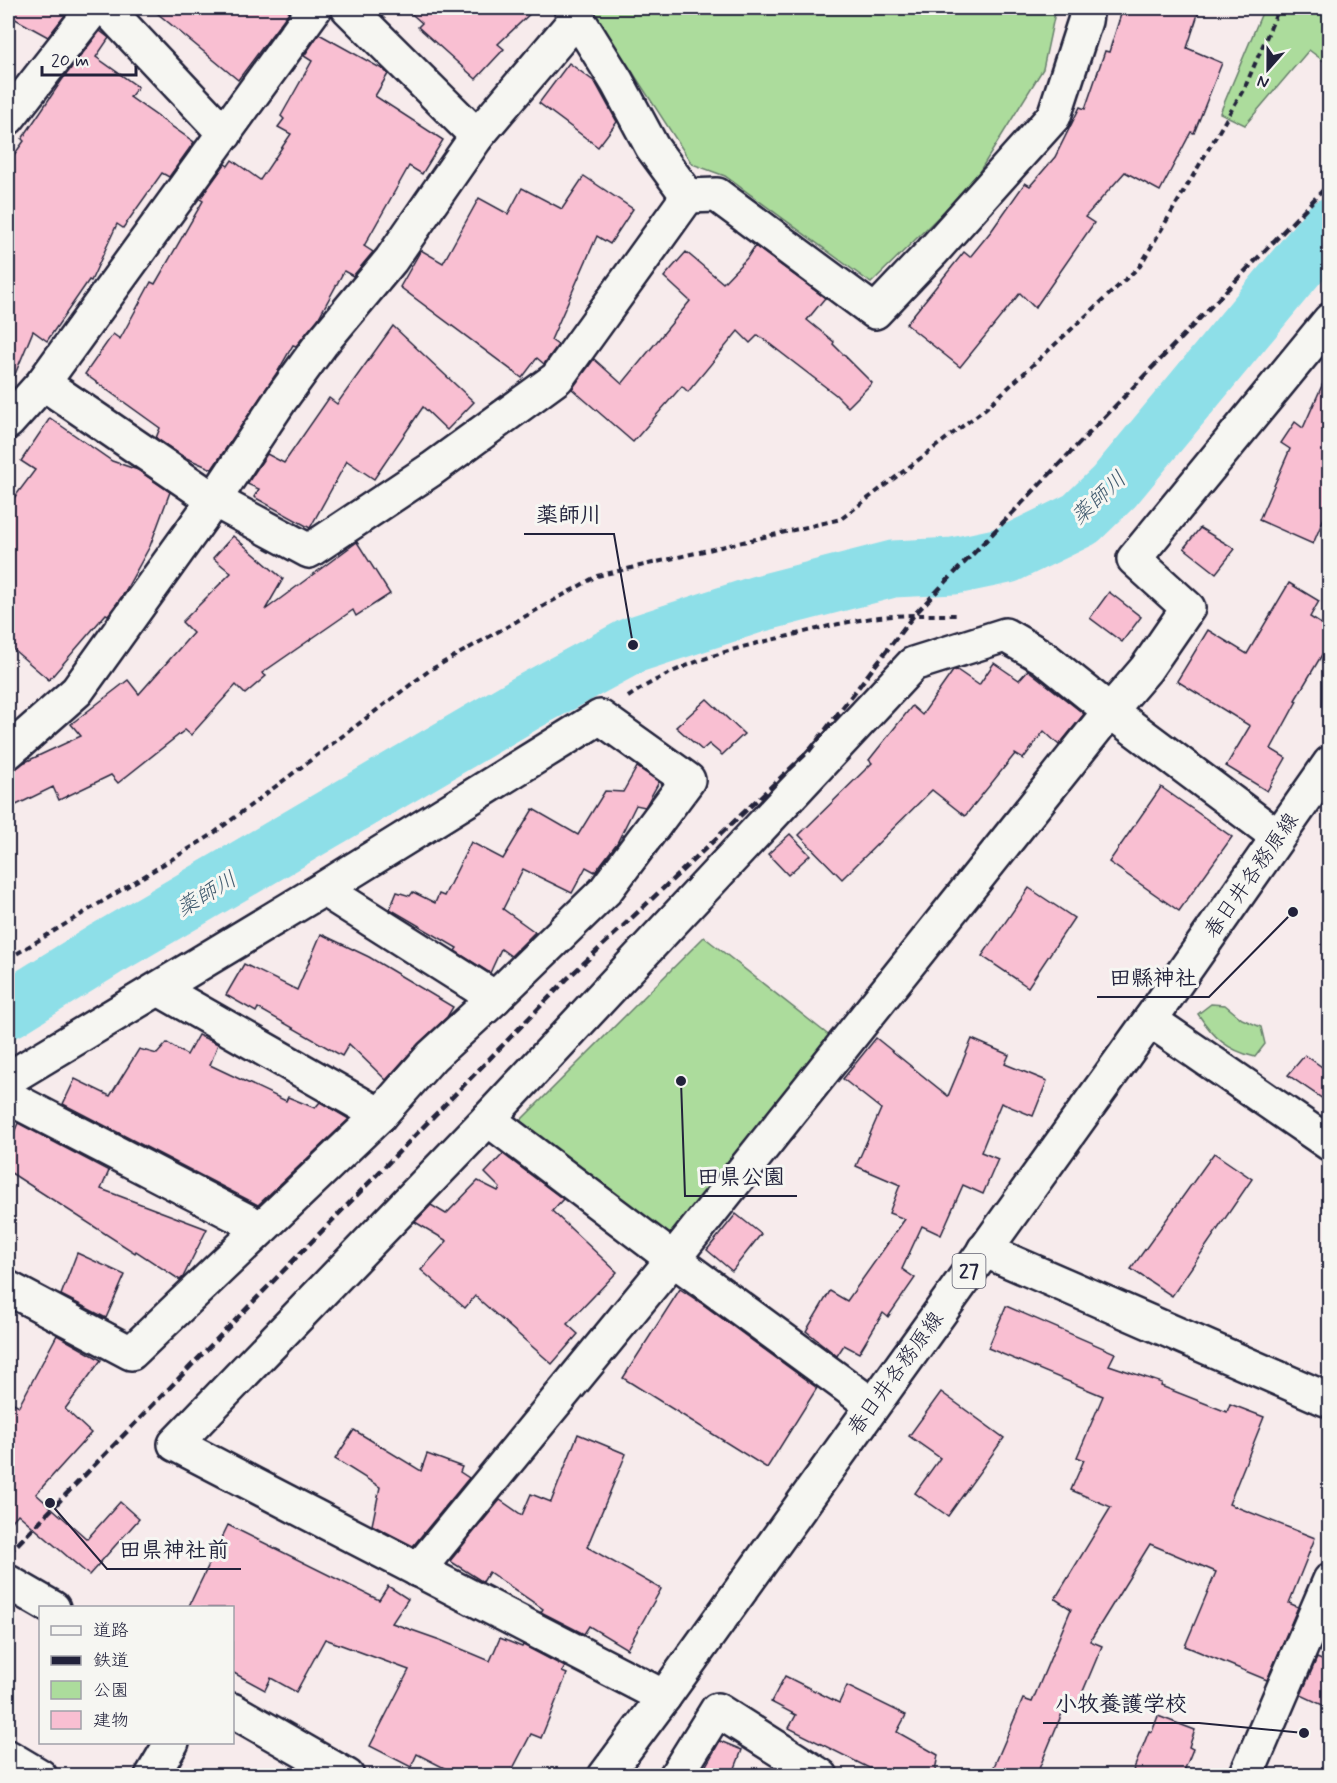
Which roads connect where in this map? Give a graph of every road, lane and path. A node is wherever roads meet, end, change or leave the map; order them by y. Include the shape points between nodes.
1 (94, 8) edge
2 (106, 8) edge
3 (315, 8) edge
4 (348, 8) edge
5 (1088, 8) edge
6 (1279, 8) edge
7 (574, 12) edge
8 (8, 118) edge
9 (225, 134) junction
10 (477, 136) junction
11 (688, 196) junction
12 (1329, 320) edge
13 (43, 383) junction
14 (8, 422) edge
15 (214, 500) junction
16 (960, 615) dead end
17 (1110, 711) junction
18 (600, 717) junction
19 (8, 752) edge
20 (1329, 763) edge
21 (1277, 836) junction
22 (323, 889) junction
23 (8, 959) edge
24 (159, 989) junction
25 (495, 998) junction
26 (1150, 1020) junction
27 (8, 1079) edge
28 (8, 1097) edge
29 (380, 1115) junction
30 (488, 1119) junction
31 (1329, 1144) edge
32 (261, 1228) junction
33 (984, 1250) junction
34 (673, 1259) junction
35 (8, 1288) edge
36 (1329, 1399) edge
37 (872, 1405) junction
38 (418, 1570) junction
39 (1329, 1580) edge
40 (8, 1582) edge
41 (50, 1606) edge
42 (664, 1697) junction
43 (234, 1711) edge
44 (171, 1744) edge
45 (8, 1757) edge
46 (40, 1776) edge
47 (152, 1776) edge
48 (347, 1776) edge
49 (605, 1776) edge
50 (676, 1776) edge
51 (821, 1776) edge
52 (1246, 1776) edge

1 - 8 street
2 - 9 street
3 - 9 street
4 - 10 street
5 - 11 street via 1053,116 875,312 717,195
6 - 23 path via 1245,87 1140,266 985,409 841,519 597,576 430,670 210,836
7 - 10 street
7 - 11 street via 652,147
9 - 13 street
10 - 15 street via 391,260 280,399
11 - 15 street via 557,378 432,469 309,551
12 - 17 street via 1134,559 1188,608 1146,669
13 - 14 street
13 - 15 street
15 - 19 street via 77,691
16 - 18 path via 862,619 763,641 697,660 650,682
17 - 21 street
17 - 30 street via 1044,657 1005,635 913,664
17 - 34 street
18 - 22 street
18 - 25 street via 688,780 606,891
20 - 21 street, 春日井各務原線 / 27
21 - 26 street, 春日井各務原線 / 27
22 - 24 street
22 - 25 street
24 - 27 street
24 - 29 street
25 - 29 street via 432,1056
26 - 31 street
26 - 33 street, 春日井各務原線 / 27
28 - 32 street
29 - 32 street
30 - 34 street
30 - 38 street via 175,1444
32 - 35 street via 132,1353
33 - 36 street
33 - 37 street, 春日井各務原線 / 27
34 - 37 street
34 - 38 street
37 - 42 street, 春日井各務原線 / 27
38 - 42 street
39 - 52 street
40 - 41 street
42 - 49 street, 春日井各務原線 / 27
43 - 48 street
44 - 47 street
45 - 46 street
50 - 51 street via 717,1710

